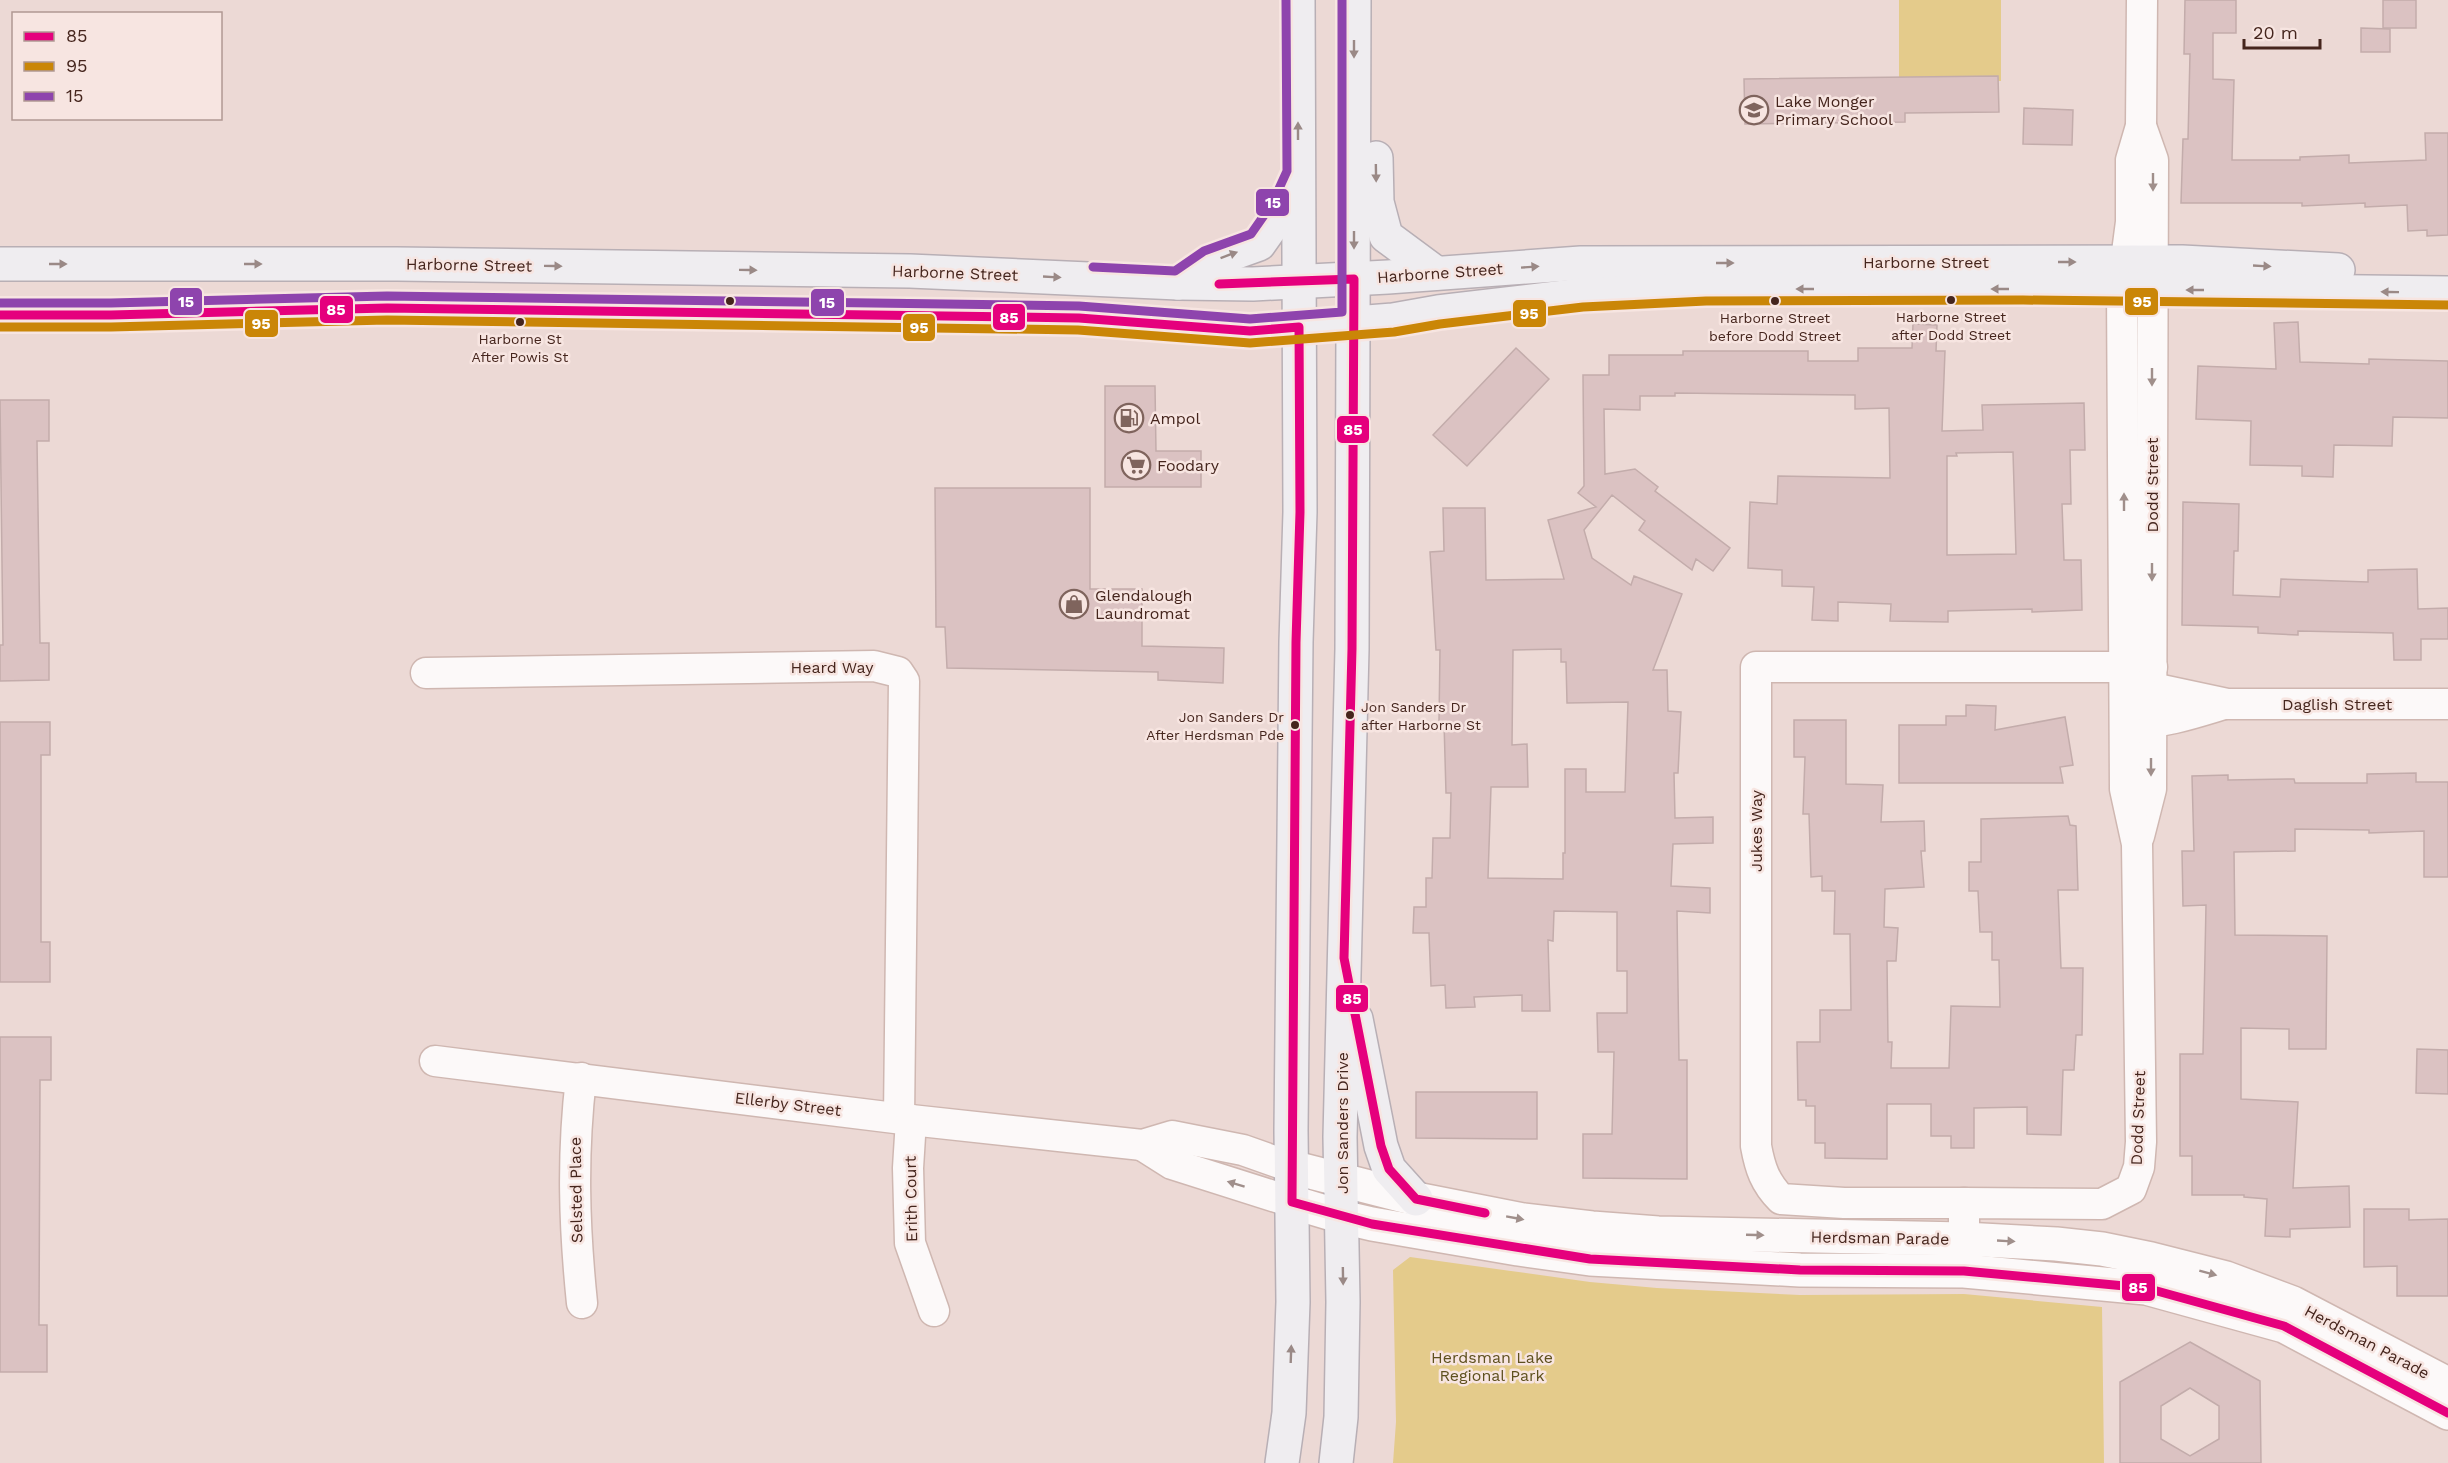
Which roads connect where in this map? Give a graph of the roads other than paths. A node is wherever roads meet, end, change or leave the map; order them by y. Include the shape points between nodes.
1 (1298, 0) edge
2 (1354, 0) edge
3 (2142, 0) edge
4 (1354, 98) junction
5 (1299, 173) junction
6 (0, 264) edge
7 (110, 264) junction
8 (2448, 271) edge
9 (1437, 273) junction
10 (2138, 276) junction
11 (1354, 279) junction
12 (1299, 282) junction
13 (1178, 283) junction
14 (2448, 293) edge
15 (0, 315) edge
16 (111, 315) junction
17 (1354, 323) junction
18 (1299, 327) junction
19 (426, 673) dead end
20 (2138, 677) junction
21 (2227, 704) junction
22 (2448, 704) edge
23 (2138, 723) junction
24 (1344, 958) junction
25 (435, 1061) dead end
26 (581, 1078) junction
27 (905, 1119) junction
28 (1142, 1145) junction
29 (1291, 1167) junction
30 (1341, 1181) junction
31 (1416, 1199) junction
32 (1292, 1202) junction
33 (1964, 1203) junction
34 (1342, 1217) junction
35 (1964, 1239) junction
36 (1964, 1271) junction
37 (582, 1303) dead end
38 (934, 1311) dead end
39 (2448, 1384) edge
40 (2448, 1413) edge
41 (1282, 1463) edge
42 (1336, 1463) edge

5 -> 1 main road
2 -> 4 main road, Jon Sanders Drive
3 - 10 street, Dodd Street via 2141,126 2132,160 2132,222
4 -> 9 main road via 1376,154 1377,202 1386,236
4 -> 11 main road, Jon Sanders Drive
5 - 12 main road
13 -> 5 main road via 1209,262 1258,244 1283,210
6 -> 7 main road, Harborne Street
7 -> 13 main road, Harborne Street via 910,271
7 - 16 main road
10 -> 8 main road, Harborne Street via 2319,270
9 -> 10 main road, Harborne Street via 1581,263
9 - 11 main road, Harborne Street
14 -> 10 main road, Harborne Street
10 -> 17 main road, Harborne Street via 1582,295
10 - 20 street, Dodd Street
11 - 12 main road, Harborne Street
11 - 17 main road, Jon Sanders Drive
12 - 13 main road, Harborne Street
12 - 18 main road
15 - 16 main road, Harborne Street
16 - 18 main road, Harborne Street via 387,308 1079,318 1250,331
17 - 18 main road, Harborne Street
17 - 24 main road, Jon Sanders Drive via 1352,650
18 - 29 main road
19 - 27 street, Heard Way via 874,666 898,672 904,681
20 - 21 street, Daglish Street
20 - 23 street, Dodd Street
20 - 33 street, Jukes Way via 1756,667 1756,1146 1760,1169 1781,1199
21 - 22 street, Daglish Street
21 - 23 street, Daglish Street
23 - 33 street, Dodd Street via 2151,789 2138,844 2141,1142 2139,1167 2131,1190 2102,1204
24 - 30 main road, Jon Sanders Drive
24 - 31 main road via 1382,1146 1389,1169
25 - 26 street, Ellerby Street
26 - 27 street, Ellerby Street
26 - 37 street, Selsted Place via 573,1191
27 - 28 street, Ellerby Street
27 - 38 street, Erith Court via 910,1243
28 - 29 street, Ellerby Street via 1172,1136 1243,1150
32 -> 28 street, Ellerby Street via 1172,1164
29 - 30 main road, Herdsman Parade
29 - 32 main road
30 - 31 main road, Herdsman Parade
30 - 34 main road, Jon Sanders Drive
31 -> 35 main road, Herdsman Parade via 1523,1220 1625,1230
32 - 34 main road, Herdsman Parade
41 -> 32 main road via 1289,1413
33 - 35 street
34 - 36 main road, Herdsman Parade via 1518,1250 1590,1259 1800,1270
34 -> 42 main road, Jon Sanders Drive via 1341,1417
35 - 36 street
35 -> 39 main road, Herdsman Parade via 2102,1249 2226,1278 2293,1303
36 - 40 main road, Herdsman Parade via 2146,1288 2284,1326

